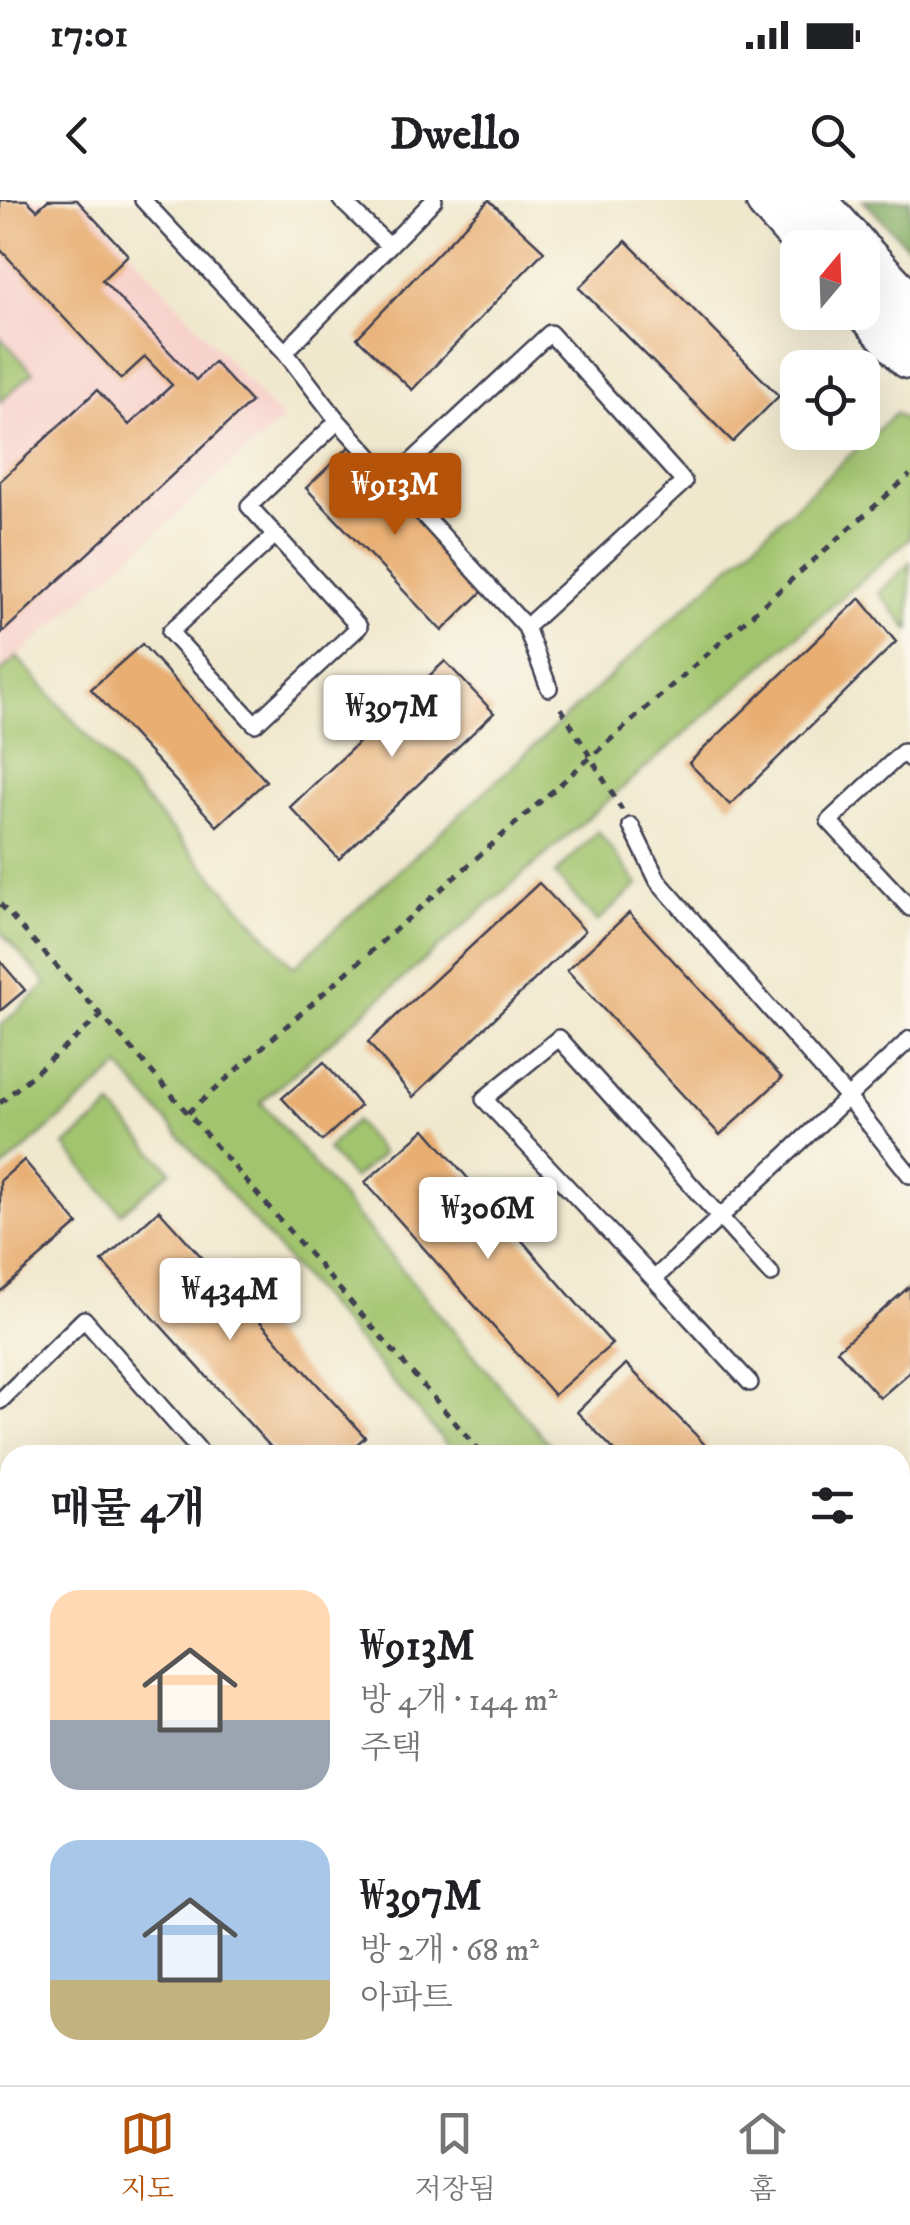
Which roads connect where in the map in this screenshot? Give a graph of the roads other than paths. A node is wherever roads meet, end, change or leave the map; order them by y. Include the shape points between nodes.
1 (144, 200) edge
2 (342, 200) edge
3 (434, 200) edge
4 (769, 200) edge
5 (812, 200) edge
6 (796, 230) edge
7 (839, 230) edge
8 (388, 245) junction
9 (880, 276) edge
10 (910, 308) edge
11 (880, 323) edge
12 (285, 352) junction
13 (910, 356) edge
14 (338, 421) junction
15 (392, 480) junction
16 (275, 535) junction
17 (526, 627) junction
18 (549, 688) road end
19 (910, 759) edge
20 (631, 826) road end
21 (910, 908) edge
22 (910, 1039) edge
23 (848, 1098) junction
24 (910, 1175) edge
25 (720, 1215) junction
26 (771, 1274) dead end
27 (654, 1279) junction
28 (750, 1383) dead end
29 (0, 1401) edge
30 (194, 1445) edge

1 - 12 lane
2 - 8 lane
3 - 8 lane
4 - 6 main road
5 - 7 main road
8 - 12 lane
9 - 10 main road
11 - 13 main road
12 - 14 lane
14 - 15 lane
14 - 16 lane via 249,506
15 - 17 lane
15 - 17 lane via 550,333 684,482
16 - 16 lane via 360,627 255,724 170,632
17 - 18 lane
19 - 21 lane via 903,752 829,821
20 - 23 lane via 658,881
22 - 23 lane
23 - 24 lane
23 - 25 lane
25 - 26 lane
25 - 27 lane
25 - 27 lane via 559,1038 484,1098
27 - 28 lane
29 - 30 lane via 84,1320

